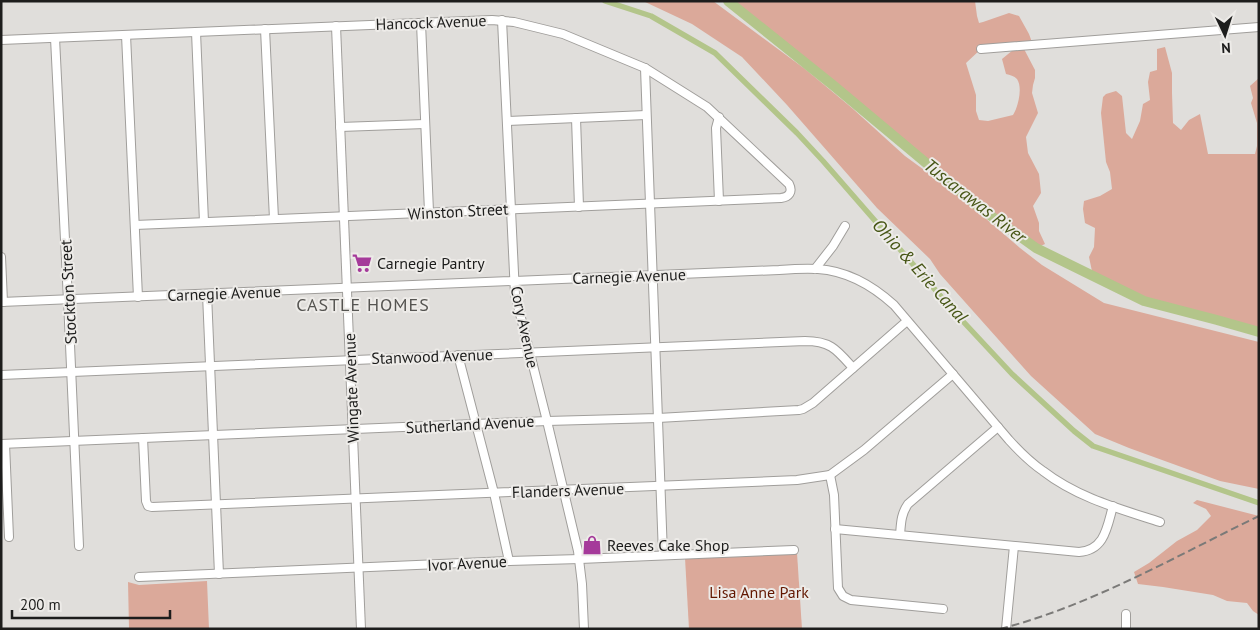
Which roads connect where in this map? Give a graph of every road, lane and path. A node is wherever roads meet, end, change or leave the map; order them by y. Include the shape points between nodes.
1 (502, 20) junction
2 (421, 23) junction
3 (336, 26) junction
4 (1259, 27) edge
5 (265, 29) junction
6 (196, 32) junction
7 (126, 35) junction
8 (55, 38) junction
9 (1, 40) edge
10 (981, 49) dead end
11 (645, 68) junction
12 (646, 115) junction
13 (719, 117) junction
14 (576, 118) junction
15 (507, 121) junction
16 (425, 124) junction
17 (340, 127) junction
18 (780, 198) joint
19 (719, 201) junction
20 (650, 204) junction
21 (579, 206) junction
22 (510, 209) junction
23 (429, 212) junction
24 (344, 217) junction
25 (274, 219) junction
26 (204, 222) junction
27 (135, 225) junction
28 (845, 226) dead end
29 (1, 257) edge
30 (814, 269) junction
31 (653, 275) junction
32 (514, 281) junction
33 (347, 288) junction
34 (207, 294) junction
35 (138, 297) junction
36 (68, 300) junction
37 (2, 302) edge
38 (907, 321) junction
39 (655, 347) junction
40 (529, 352) junction
41 (458, 355) junction
42 (350, 360) junction
43 (210, 366) junction
44 (854, 368) junction
45 (71, 372) junction
46 (1, 374) edge
47 (953, 374) junction
48 (658, 418) junction
49 (547, 421) junction
50 (476, 424) junction
51 (998, 427) junction
52 (353, 429) junction
53 (213, 435) junction
54 (143, 438) junction
55 (74, 441) junction
56 (3, 444) edge
57 (830, 475) junction
58 (661, 486) junction
59 (564, 490) junction
60 (494, 493) junction
61 (356, 499) junction
62 (216, 504) junction
63 (1113, 506) junction
64 (1160, 522) dead end
65 (835, 529) junction
66 (900, 535) junction
67 (9, 537) dead end
68 (79, 546) dead end
69 (1014, 546) junction
70 (794, 550) dead end
71 (663, 555) junction
72 (580, 559) junction
73 (509, 561) junction
74 (358, 568) junction
75 (219, 574) junction
76 (140, 577) dead end
77 (943, 609) dead end
78 (1126, 614) dead end
79 (361, 629) edge
80 (584, 629) edge
81 (1006, 629) edge
82 (1126, 629) edge

1 - 2 street, Hancock Avenue
1 - 11 street, Hancock Avenue via 563,34
1 - 15 street, Cory Avenue
2 - 3 street, Hancock Avenue
2 - 16 street
3 - 5 street, Hancock Avenue
3 - 17 street, Wingate Avenue
4 - 10 street
5 - 6 street, Hancock Avenue
5 - 25 street
6 - 7 street, Hancock Avenue
6 - 26 street
7 - 8 street, Hancock Avenue
7 - 27 street
8 - 9 street, Hancock Avenue
8 - 36 street, Stockton Street
11 - 12 street
11 - 13 street, Hancock Avenue via 703,103
12 - 14 street
12 - 20 street
13 - 18 street, Hancock Avenue via 789,184 790,194
13 - 19 street via 716,128
14 - 15 street
14 - 21 street
15 - 22 street, Cory Avenue
16 - 17 street
16 - 23 street
17 - 24 street, Wingate Avenue
18 - 19 street, Winston Street
19 - 20 street, Winston Street
20 - 21 street, Winston Street
20 - 31 street
21 - 22 street, Winston Street
22 - 23 street, Winston Street
22 - 32 street, Cory Avenue
23 - 24 street, Winston Street
24 - 25 street, Winston Street
24 - 33 street, Wingate Avenue
25 - 26 street, Winston Street
26 - 27 street, Winston Street
27 - 35 street
28 - 30 street
29 - 37 street
30 - 31 street, Carnegie Avenue
30 - 38 street, Carnegie Avenue via 842,274 871,286
31 - 32 street, Carnegie Avenue
31 - 39 street
32 - 33 street, Carnegie Avenue
32 - 40 street, Cory Avenue
33 - 34 street, Carnegie Avenue
33 - 42 street, Wingate Avenue
34 - 35 street, Carnegie Avenue
34 - 43 street
35 - 36 street, Carnegie Avenue
36 - 37 street, Carnegie Avenue
36 - 45 street, Stockton Street
38 - 44 street, Sutherland Avenue
38 - 47 street, Carnegie Avenue
39 - 40 street, Stanwood Avenue
39 - 44 street, Stanwood Avenue via 816,341 837,350
39 - 48 street
40 - 41 street, Stanwood Avenue
40 - 49 street, Cory Avenue
41 - 42 street, Stanwood Avenue
41 - 50 street
42 - 43 street, Stanwood Avenue
42 - 52 street, Wingate Avenue
43 - 45 street, Stanwood Avenue
43 - 53 street
44 - 48 street, Sutherland Avenue via 803,409
45 - 46 street, Stanwood Avenue
45 - 55 street, Stockton Street
47 - 51 street, Carnegie Avenue
47 - 57 street, Flanders Avenue
48 - 49 street, Sutherland Avenue
48 - 58 street
49 - 50 street, Sutherland Avenue
49 - 59 street, Cory Avenue
50 - 52 street, Sutherland Avenue
50 - 60 street
51 - 63 street, Carnegie Avenue via 1024,455 1051,477 1072,490
51 - 66 street via 908,504 901,518
52 - 53 street, Sutherland Avenue
52 - 61 street, Wingate Avenue
53 - 54 street, Sutherland Avenue
53 - 62 street
54 - 55 street, Sutherland Avenue
54 - 62 street, Flanders Avenue via 148,506
55 - 56 street, Sutherland Avenue
55 - 68 street, Stockton Street
56 - 67 street
57 - 58 street, Flanders Avenue via 797,480
57 - 65 street
58 - 59 street, Flanders Avenue
58 - 71 street
59 - 60 street, Flanders Avenue
59 - 72 street, Cory Avenue
60 - 61 street, Flanders Avenue
60 - 73 street
61 - 62 street, Flanders Avenue
61 - 74 street, Wingate Avenue
62 - 75 street
63 - 64 street, Carnegie Avenue
63 - 69 street via 1102,540 1088,551
65 - 66 street
65 - 77 street via 838,588 845,598
66 - 69 street
69 - 81 street
70 - 71 street, Ivor Avenue
71 - 72 street, Ivor Avenue
72 - 73 street, Ivor Avenue
72 - 80 street, Cory Avenue
73 - 74 street, Ivor Avenue
74 - 75 street, Ivor Avenue
74 - 79 street, Wingate Avenue
75 - 76 street, Ivor Avenue
78 - 82 street

